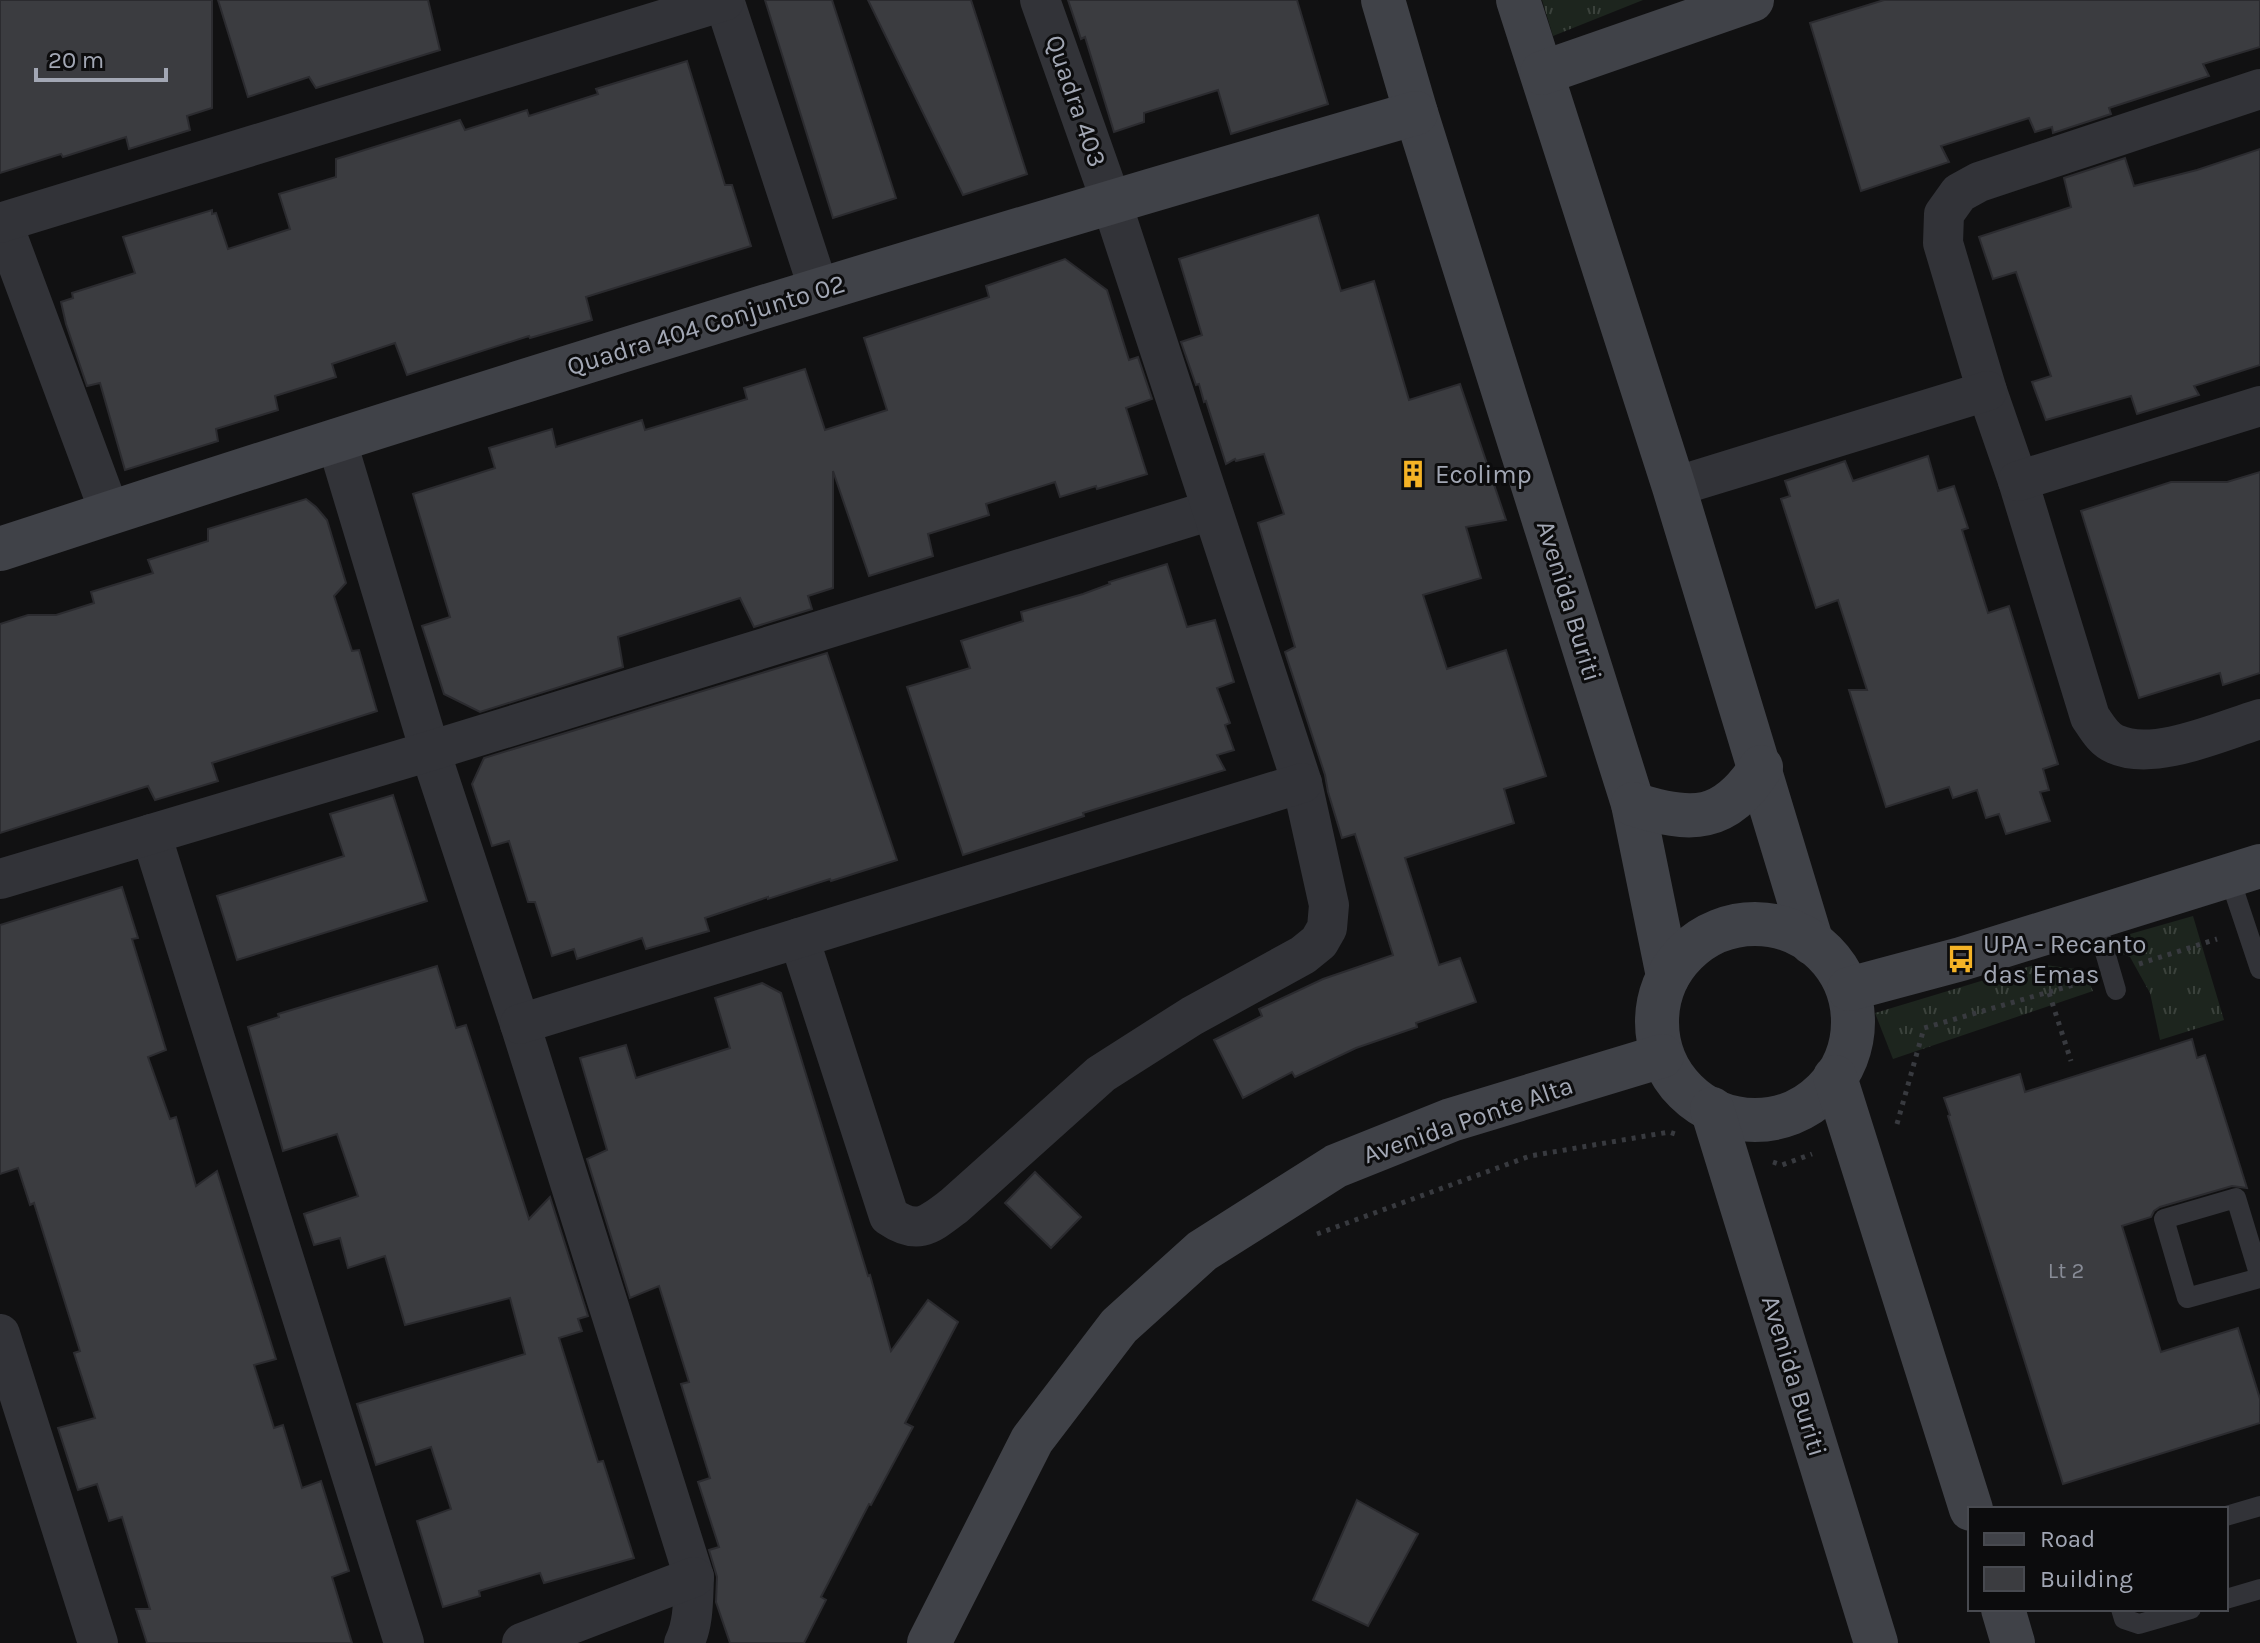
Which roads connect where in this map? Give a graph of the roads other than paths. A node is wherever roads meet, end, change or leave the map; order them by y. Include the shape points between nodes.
1 (1040, 0) edge
2 (1383, 0) edge
3 (1518, 0) edge
4 (1752, 0) edge
5 (724, 1) edge
6 (1542, 73) junction
7 (2260, 89) edge
8 (1416, 113) junction
9 (1111, 201) junction
10 (1, 222) edge
11 (819, 290) junction
12 (1987, 391) junction
13 (2260, 406) edge
14 (336, 439) junction
15 (2018, 481) junction
16 (1674, 487) junction
17 (1212, 510) junction
18 (110, 513) junction
19 (0, 549) edge
20 (2260, 719) edge
21 (430, 751) junction
22 (1761, 767) junction
23 (1302, 783) junction
24 (1633, 804) junction
25 (151, 834) junction
26 (2244, 871) edge
27 (0, 879) edge
28 (2095, 918) junction
29 (799, 938) junction
30 (1812, 943) junction
31 (2260, 969) edge
32 (1668, 976) junction
33 (2113, 982) road end
34 (1849, 989) junction
35 (520, 1024) junction
36 (1662, 1056) junction
37 (1835, 1077) junction
38 (1718, 1128) junction
39 (2260, 1278) edge
40 (0, 1334) edge
41 (13, 1424) edge
42 (2260, 1506) edge
43 (1970, 1507) edge
44 (2228, 1515) edge
45 (694, 1577) junction
46 (2260, 1589) edge
47 (2228, 1598) edge
48 (2004, 1611) edge
49 (2122, 1611) edge
50 (2184, 1611) edge
51 (98, 1643) edge
52 (404, 1643) edge
53 (522, 1643) edge
54 (684, 1643) edge
55 (929, 1643) edge
56 (1876, 1643) edge
57 (2013, 1643) edge

1 - 9 street, Quadra 403
2 - 8 main road, Avenida Buriti
3 - 6 main road, Avenida Buriti
4 - 6 main road
5 - 10 street
5 - 11 street
6 - 16 main road, Avenida Buriti
7 - 12 street via 1959,193 1944,214 1943,243
8 - 9 main road, Quadra 404 Conjunto 02
8 - 24 main road, Avenida Buriti
9 - 11 main road, Quadra 404 Conjunto 02
9 - 17 street, Quadra 403
10 - 18 street
11 - 14 main road, Quadra 404 Conjunto 02
12 - 15 street
12 - 16 street
13 - 15 street
14 - 18 main road, Quadra 404 Conjunto 02
14 - 21 street
15 - 20 street via 2090,717 2103,736 2130,749 2162,750
16 - 22 main road, Avenida Buriti
17 - 21 street
17 - 23 street, Quadra 403
18 - 19 main road, Quadra 404 Conjunto 02
21 - 25 street
21 - 35 street
22 - 24 main road via 1729,804 1703,816 1666,815
22 - 30 main road, Avenida Buriti
23 - 29 street
23 - 29 street, Quadra 403 via 1329,905 1327,928 1319,942 1101,1074 954,1206 919,1228 889,1216
24 - 32 main road, Avenida Buriti
25 - 27 street
25 - 52 street
26 - 28 main road
26 - 31 lane via 2246,930
28 - 33 lane
28 - 34 main road
29 - 35 street
30 - 32 main road, Avenida Buriti via 1791,930 1758,923 1726,928 1696,942
30 - 34 main road, Avenida Buriti
32 - 36 main road, Avenida Buriti via 1656,1025
34 - 37 main road, Avenida Buriti via 1853,1035
35 - 45 street
36 - 38 main road, Avenida Buriti via 1678,1084 1703,1105
36 - 55 main road, Avenida Ponte Alta via 1451,1120 1336,1166 1202,1251 1119,1326 1032,1440
37 - 38 main road, Avenida Buriti via 1823,1093 1796,1111 1764,1120 1732,1118
37 - 43 main road
38 - 56 main road, Avenida Buriti
39 - 39 lane via 2187,1298 2164,1219 2236,1198
40 - 41 street
41 - 51 street
42 - 44 lane
45 - 53 street
45 - 54 street
46 - 47 lane
48 - 57 main road
49 - 50 lane via 2124,1619 2139,1624

